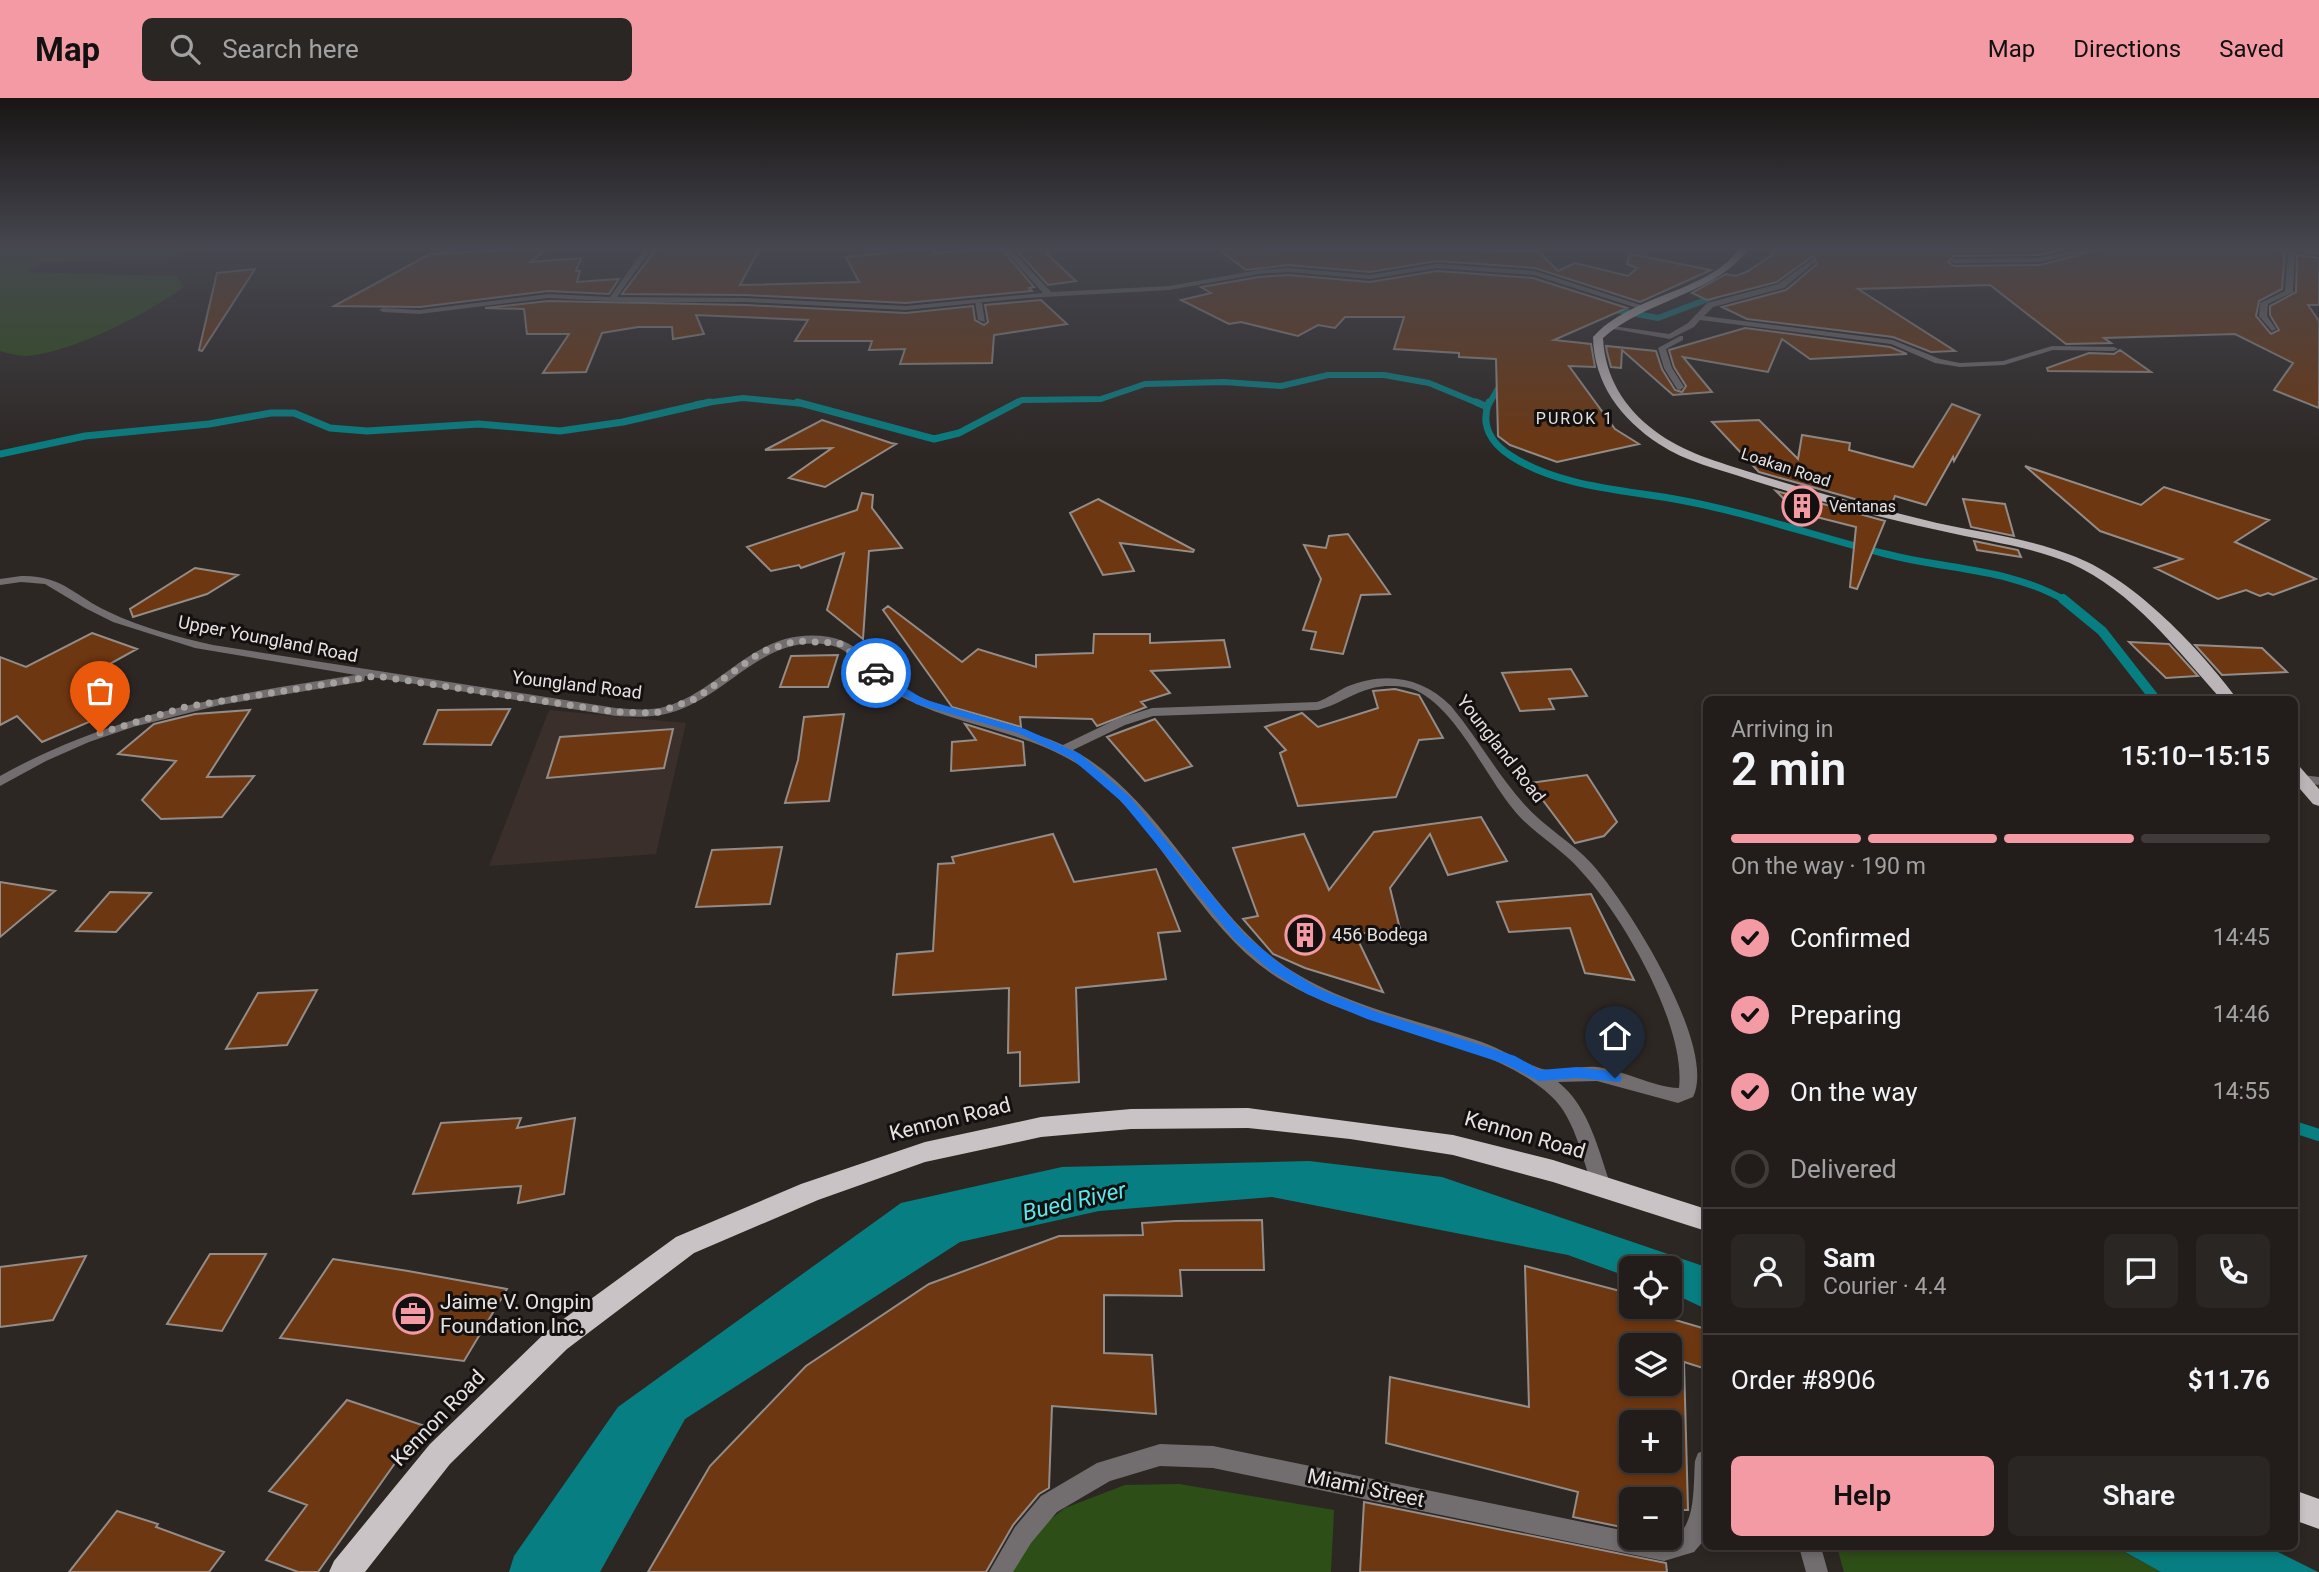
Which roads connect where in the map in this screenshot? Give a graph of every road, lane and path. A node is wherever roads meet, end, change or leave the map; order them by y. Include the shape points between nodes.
1 (981, 317) edge
2 (1624, 317) edge
3 (2264, 317) edge
4 (1699, 318) joint
5 (982, 320) dead end
6 (1611, 323) junction
7 (1691, 325) junction
8 (2272, 329) dead end
9 (2114, 349) dead end
10 (1680, 387) dead end
11 (0, 580) edge
12 (376, 676) junction
13 (2226, 696) edge
14 (1064, 749) junction
15 (2305, 777) edge
16 (0, 782) edge
17 (2319, 800) edge
18 (1539, 1076) junction
19 (1603, 1189) junction
20 (1703, 1219) edge
21 (1703, 1490) edge
22 (2298, 1506) edge
23 (2319, 1514) edge
24 (1811, 1550) edge
25 (345, 1572) edge
26 (1000, 1572) edge
27 (1817, 1572) edge

1 - 5 street
2 - 6 main road
3 - 8 street
4 - 7 street
4 - 9 street via 1893,342 1960,365 2004,363 2052,348
6 - 7 street via 1670,337
6 - 13 main road, Loakan Road via 1598,337 1600,372 1625,408 1666,444 1830,501 2074,560 2138,602
7 - 10 street via 1689,333 1662,348
11 - 12 street, Upper Youngland Road via 57,583 103,613 213,649
12 - 14 street, Youngland Road via 616,712 656,713 695,699 777,645 827,641 848,647 885,681 919,701 1021,731
12 - 16 street via 147,717 52,753
14 - 18 street, Youngland Road via 1126,799 1240,937 1275,968 1312,991 1510,1060
14 - 18 street, Youngland Road via 1152,712 1318,706 1356,688 1386,683 1428,691 1481,752 1519,807 1586,867 1622,910 1680,1031 1691,1081 1687,1092 1678,1096 1597,1074
15 - 17 main road
18 - 19 street, Youngland Road via 1573,1111
19 - 20 highway, Kennon Road
19 - 25 highway, Kennon Road via 1454,1145 1248,1118 1131,1119 1041,1127 926,1152 810,1192 685,1245 557,1340 439,1454
21 - 26 street, Miami Street via 1699,1529 1686,1544 1664,1550 1213,1457 1160,1455 1105,1471 1049,1504
22 - 23 highway
24 - 27 street

